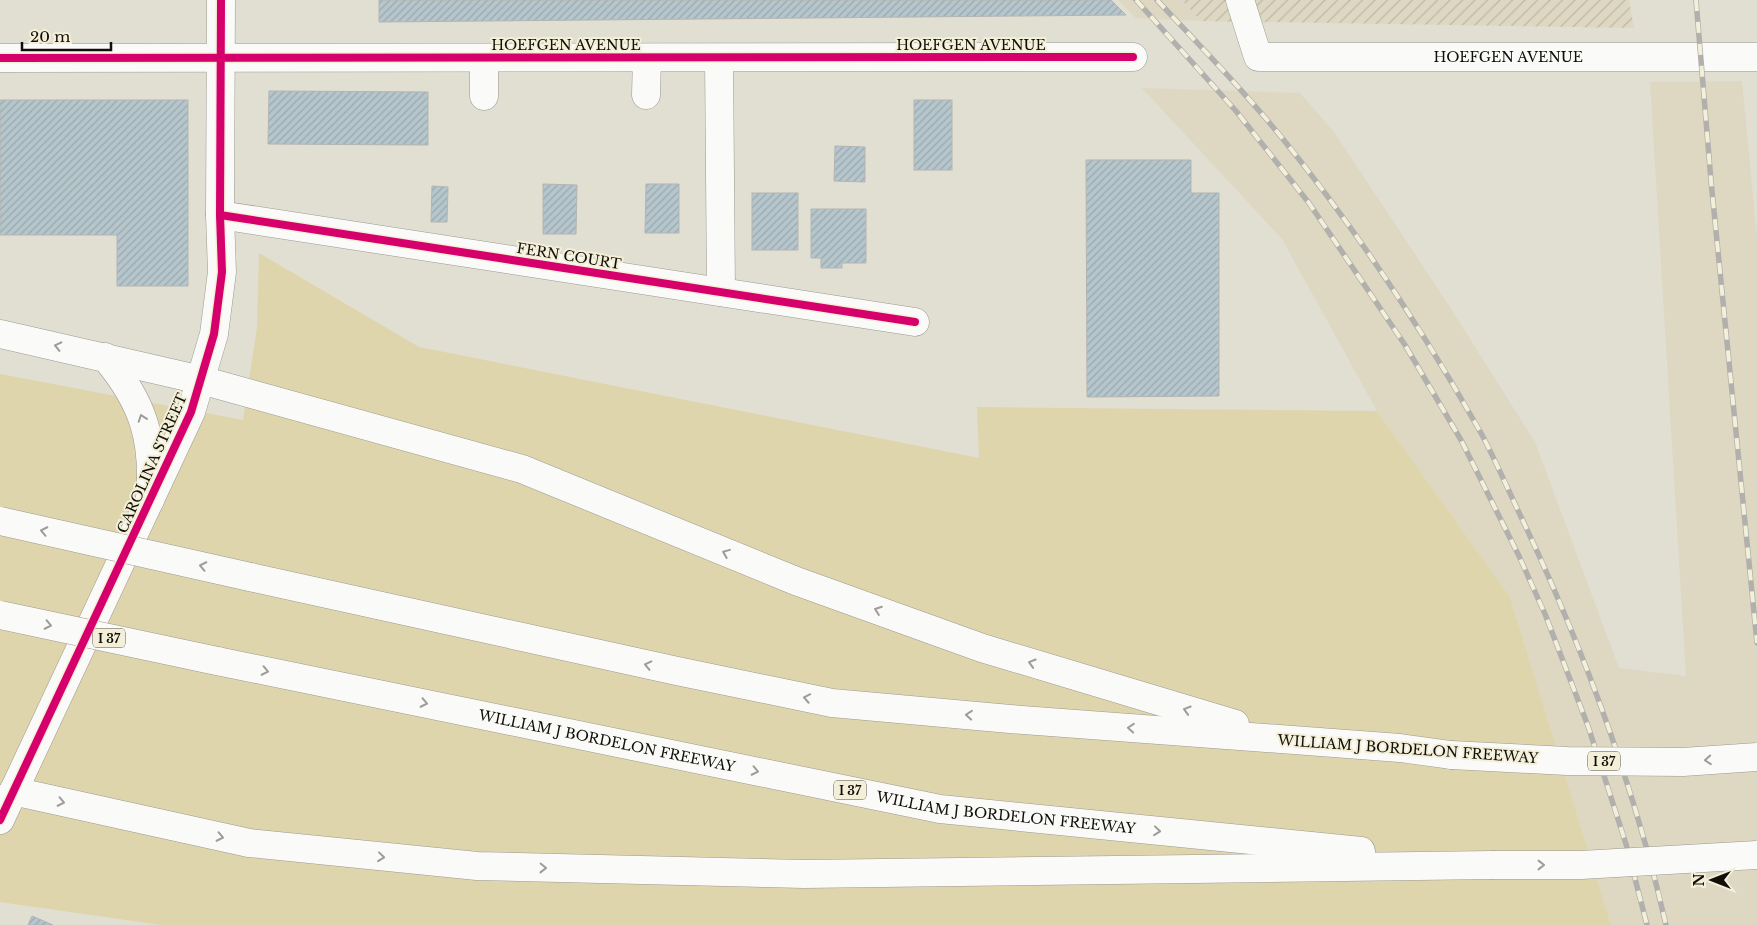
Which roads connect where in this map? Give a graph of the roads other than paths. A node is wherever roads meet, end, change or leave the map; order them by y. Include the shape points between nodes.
1 (221, 0) edge
2 (1240, 0) edge
3 (1757, 57) edge
4 (0, 58) edge
5 (221, 58) junction
6 (484, 58) junction
7 (647, 58) junction
8 (719, 58) junction
9 (1133, 58) dead end
10 (646, 94) dead end
11 (484, 96) dead end
12 (220, 215) junction
13 (721, 292) junction
14 (915, 322) dead end
15 (0, 334) edge
16 (105, 357) junction
17 (201, 380) junction
18 (150, 500) junction
19 (0, 521) edge
20 (0, 615) edge
21 (1284, 739) junction
22 (1757, 757) edge
23 (7, 789) edge
24 (0, 820) edge
25 (1757, 855) edge
26 (1492, 865) junction

1 - 5 main road, CAROLINA STREET
2 - 3 main road, HOEFGEN AVENUE via 1258,57
4 - 5 main road, HOEFGEN AVENUE
5 - 6 main road, HOEFGEN AVENUE
5 - 12 main road, CAROLINA STREET
6 - 7 main road, HOEFGEN AVENUE
6 - 11 main road
7 - 8 main road, HOEFGEN AVENUE
7 - 10 main road
8 - 9 main road, HOEFGEN AVENUE
8 - 13 main road
12 - 13 main road, FERN COURT via 603,265
12 - 17 main road, CAROLINA STREET via 220,301
13 - 14 main road, FERN COURT
16 -> 15 main road
16 - 17 main road
18 -> 16 main road via 152,456 141,413 128,387
17 - 18 main road, CAROLINA STREET via 192,412
21 -> 17 main road via 982,648 796,581 522,469
18 - 23 main road, CAROLINA STREET
21 -> 19 main road, WILLIAM J BORDELON FREEWAY / I 37, bridge via 832,703
20 -> 26 main road, WILLIAM J BORDELON FREEWAY / I 37, bridge via 940,809
22 -> 21 main road, WILLIAM J BORDELON FREEWAY / I 37, bridge via 1683,762 1567,761 1451,755
23 - 24 main road, CAROLINA STREET
23 -> 26 main road via 248,843 477,866 804,874
26 -> 25 main road, WILLIAM J BORDELON FREEWAY / I 37, bridge via 1581,865

